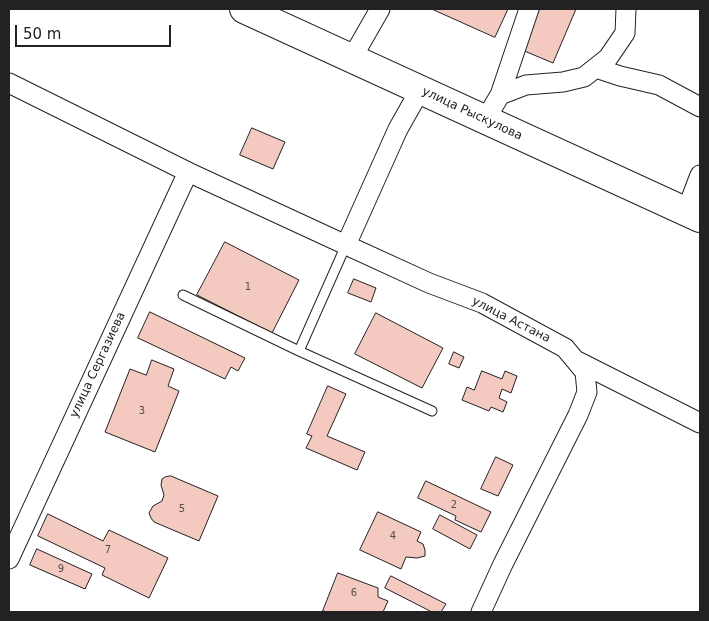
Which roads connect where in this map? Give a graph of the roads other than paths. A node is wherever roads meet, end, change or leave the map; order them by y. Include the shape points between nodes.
1 (244, 9) edge
2 (380, 9) edge
3 (529, 9) edge
4 (626, 9) edge
5 (352, 58) junction
6 (596, 68) junction
7 (9, 83) edge
8 (420, 90) junction
9 (500, 95) junction
10 (700, 107) edge
11 (484, 120) junction
12 (188, 172) junction
13 (700, 175) edge
14 (693, 215) edge
15 (346, 245) junction
16 (183, 295) dead end
17 (299, 351) junction
18 (574, 359) junction
19 (432, 411) dead end
20 (700, 423) edge
21 (9, 559) edge
22 (482, 612) edge

1 - 5 main road, улица Рыскулова
2 - 5 street
3 - 9 street
4 - 6 street via 625,33 608,58
5 - 8 main road, улица Рыскулова
6 - 9 street via 584,77 526,85
6 - 10 street via 659,85
7 - 12 street, улица Астана
8 - 11 main road, улица Рыскулова
8 - 15 street via 398,129
9 - 11 street
11 - 14 main road, улица Рыскулова
12 - 15 street, улица Астана
12 - 21 street, улица Сергазиева
13 - 14 street
15 - 17 lane
15 - 18 street, улица Астана via 482,304 565,348
16 - 17 lane
17 - 19 lane
18 - 20 street
18 - 22 street, улица Астана via 585,372 587,392

